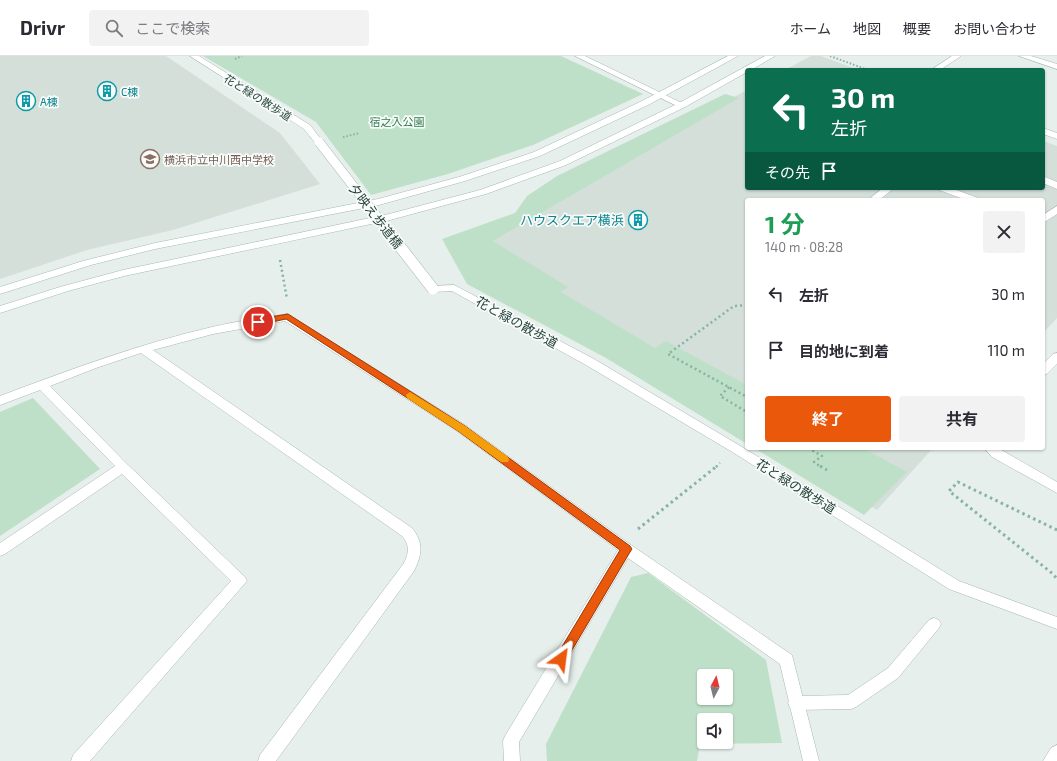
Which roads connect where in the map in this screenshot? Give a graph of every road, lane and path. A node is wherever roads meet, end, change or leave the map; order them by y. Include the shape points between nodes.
1 (194, 56) edge
2 (578, 56) edge
3 (598, 56) edge
4 (734, 56) edge
5 (771, 56) edge
6 (830, 56) edge
7 (957, 56) edge
8 (1023, 56) edge
9 (588, 60) junction
10 (1057, 67) edge
11 (749, 68) edge
12 (861, 68) edge
13 (938, 68) edge
14 (745, 70) edge
15 (660, 95) junction
16 (682, 105) junction
17 (1045, 132) edge
18 (1057, 136) edge
19 (319, 142) joint
20 (1045, 180) edge
21 (1057, 186) edge
22 (886, 190) edge
23 (948, 190) edge
24 (876, 198) edge
25 (970, 198) edge
26 (1057, 209) edge
27 (1045, 218) edge
28 (276, 240) junction
29 (433, 289) joint
30 (0, 291) edge
31 (745, 306) edge
32 (0, 310) edge
33 (288, 316) junction
34 (143, 348) junction
35 (1057, 357) edge
36 (1045, 369) edge
37 (41, 384) junction
38 (729, 387) junction
39 (745, 396) edge
40 (0, 401) edge
41 (745, 411) edge
42 (738, 450) junction
43 (812, 450) edge
44 (992, 450) edge
45 (123, 467) junction
46 (827, 470) dead end
47 (1057, 488) edge
48 (1057, 530) edge
49 (626, 549) junction
50 (0, 550) edge
51 (1057, 579) edge
52 (1057, 623) edge
53 (934, 624) dead end
54 (796, 703) junction
55 (1057, 753) edge
56 (79, 761) edge
57 (266, 761) edge
58 (512, 761) edge
59 (811, 761) edge
60 (1051, 761) edge

1 - 19 street, 花と緑の散歩道 via 307,127
2 - 9 street
3 - 9 street
4 - 15 street
5 - 11 street
6 - 12 path
7 - 13 street
8 - 10 street
9 - 15 street
14 - 16 street
15 - 16 street
15 - 30 street via 537,154 462,179 379,202 156,246 87,263
16 - 28 street via 563,163 483,192 390,217
17 - 18 street
19 - 29 street, 夕映え歩道橋, bridge
20 - 21 street
22 - 24 street
23 - 25 street
26 - 27 street
28 - 32 street via 123,272
28 - 33 path
29 - 42 street, 花と緑の散歩道 via 454,288 590,362
31 - 38 path via 734,306 668,354
33 - 34 street via 213,330
33 - 49 street via 462,428
34 - 37 street
34 - 57 street via 407,532 413,539 416,549 409,567
35 - 36 street
37 - 40 street
37 - 45 street
38 - 39 path
38 - 41 path via 720,396
42 - 49 path via 639,527
42 - 52 street, 花と緑の散歩道 via 954,585
43 - 46 path via 822,456 814,462
44 - 47 street
45 - 50 street
45 - 56 street via 240,580
48 - 51 path via 958,482 949,491
49 - 54 street via 787,660
49 - 58 street via 511,741
53 - 54 street via 893,673 851,702
54 - 59 street
55 - 60 street

